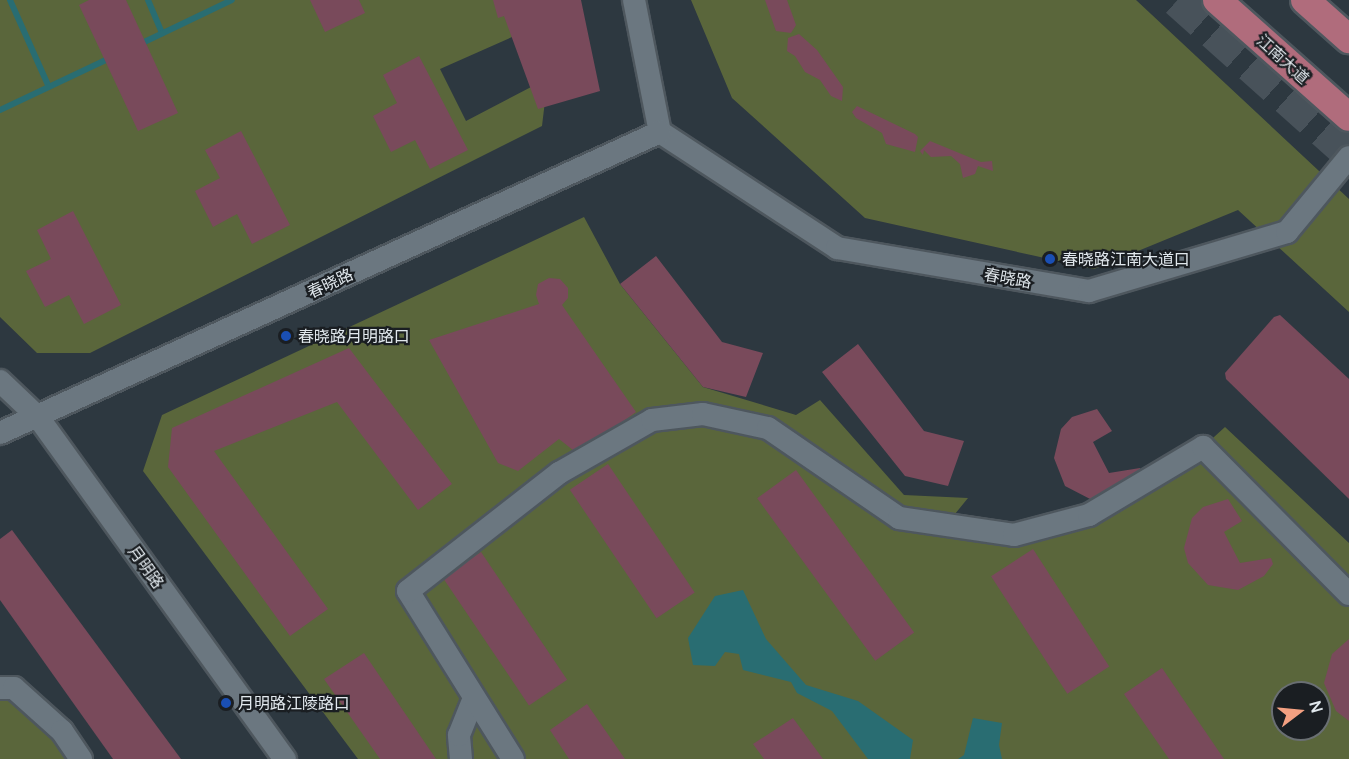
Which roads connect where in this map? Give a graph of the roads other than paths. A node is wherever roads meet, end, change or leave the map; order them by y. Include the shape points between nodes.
1 (634, 0) edge
2 (1217, 0) edge
3 (1305, 0) edge
4 (1349, 39) edge
5 (1349, 117) edge
6 (660, 132) junction
7 (1349, 157) edge
8 (0, 381) edge
9 (38, 417) junction
10 (0, 433) edge
11 (1349, 594) edge
12 (0, 688) edge
13 (473, 700) junction
14 (81, 759) edge
15 (285, 759) edge
16 (461, 759) edge
17 (513, 759) edge

1 - 6 street
2 - 5 main road, 江南大道
3 - 4 main road
6 - 7 street, 春晓路 via 837,248 1089,291 1287,232
6 - 9 street, 春晓路
8 - 9 street, 月明路
9 - 10 street, 春晓路
9 - 15 street, 月明路
11 - 13 street via 1203,447 1089,515 1014,535 899,518 768,428 703,414 652,420 559,473 408,591
12 - 14 street via 14,688 62,731
13 - 16 street via 459,735
13 - 17 street

